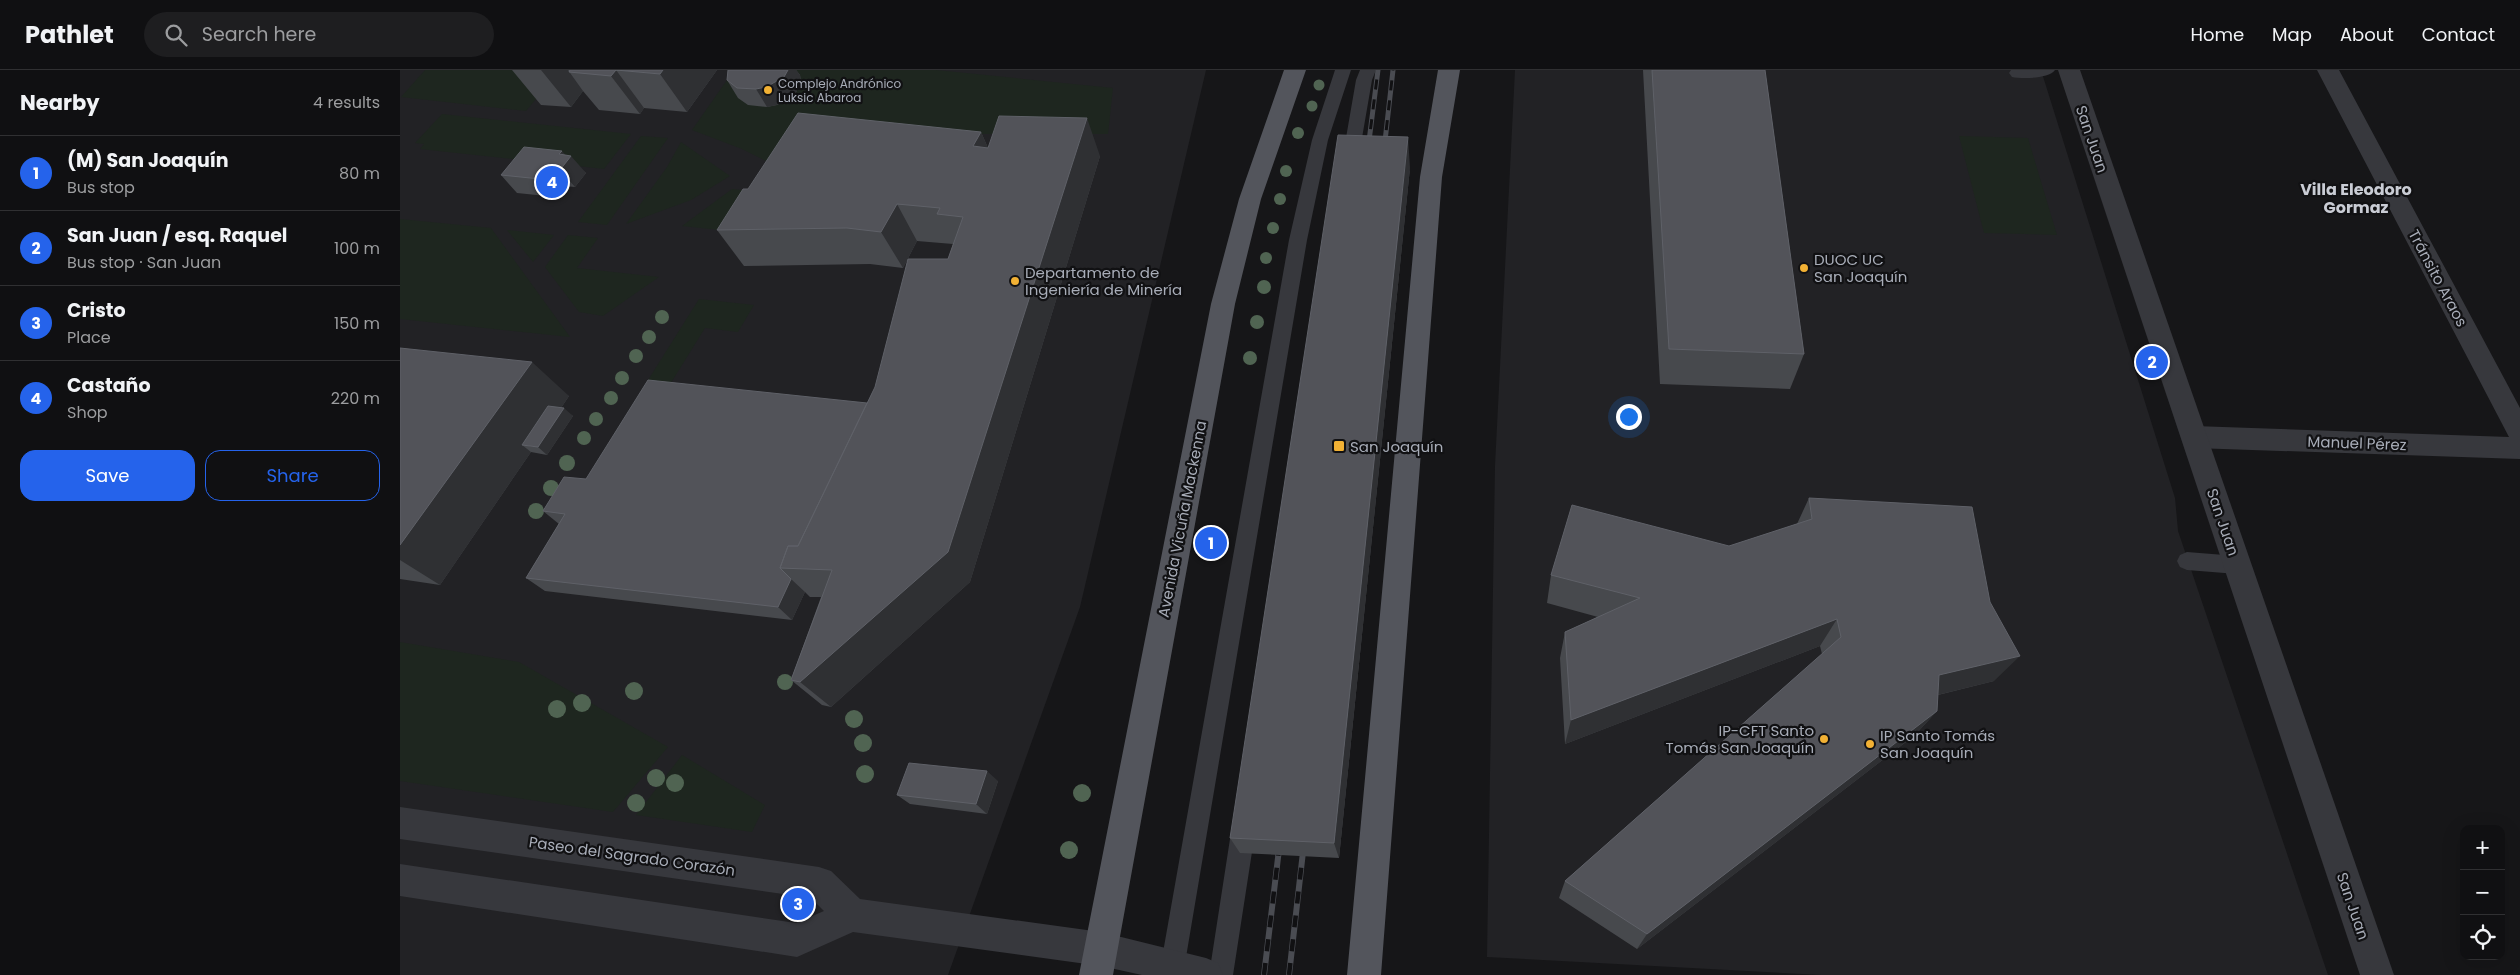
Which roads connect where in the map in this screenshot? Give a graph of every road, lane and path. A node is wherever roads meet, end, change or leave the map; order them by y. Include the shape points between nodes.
1 (1295, 70) edge
2 (1343, 70) edge
3 (1368, 70) edge
4 (1449, 70) edge
5 (2047, 70) edge
6 (2068, 70) edge
7 (2328, 70) edge
8 (2017, 73) dead end
9 (1347, 178) edge
10 (2520, 433) edge
11 (2194, 438) junction
12 (2520, 448) edge
13 (2187, 561) dead end
14 (2238, 565) junction
15 (1247, 810) edge
16 (400, 823) edge
17 (400, 880) edge
18 (852, 915) junction
19 (1099, 962) edge
20 (1172, 970) edge
21 (1206, 975) edge
22 (1221, 975) edge
23 (1364, 975) edge
24 (2376, 975) edge

1 - 19 main road, Avenida Vicuña Mackenna via 1250,199 1223,304
2 - 20 lane via 1320,140 1298,240
3 - 9 lane
4 - 23 main road via 1431,177
5 - 8 lane
6 - 11 street, San Juan
7 - 10 street, Tránsito Araos
11 - 12 street, Manuel Pérez
11 - 14 street, San Juan
13 - 14 lane
14 - 24 street, San Juan
15 - 22 lane
16 - 18 street, Paseo del Sagrado Corazón via 819,883
17 - 18 street via 797,940
18 - 19 street
19 - 20 street
20 - 21 street

